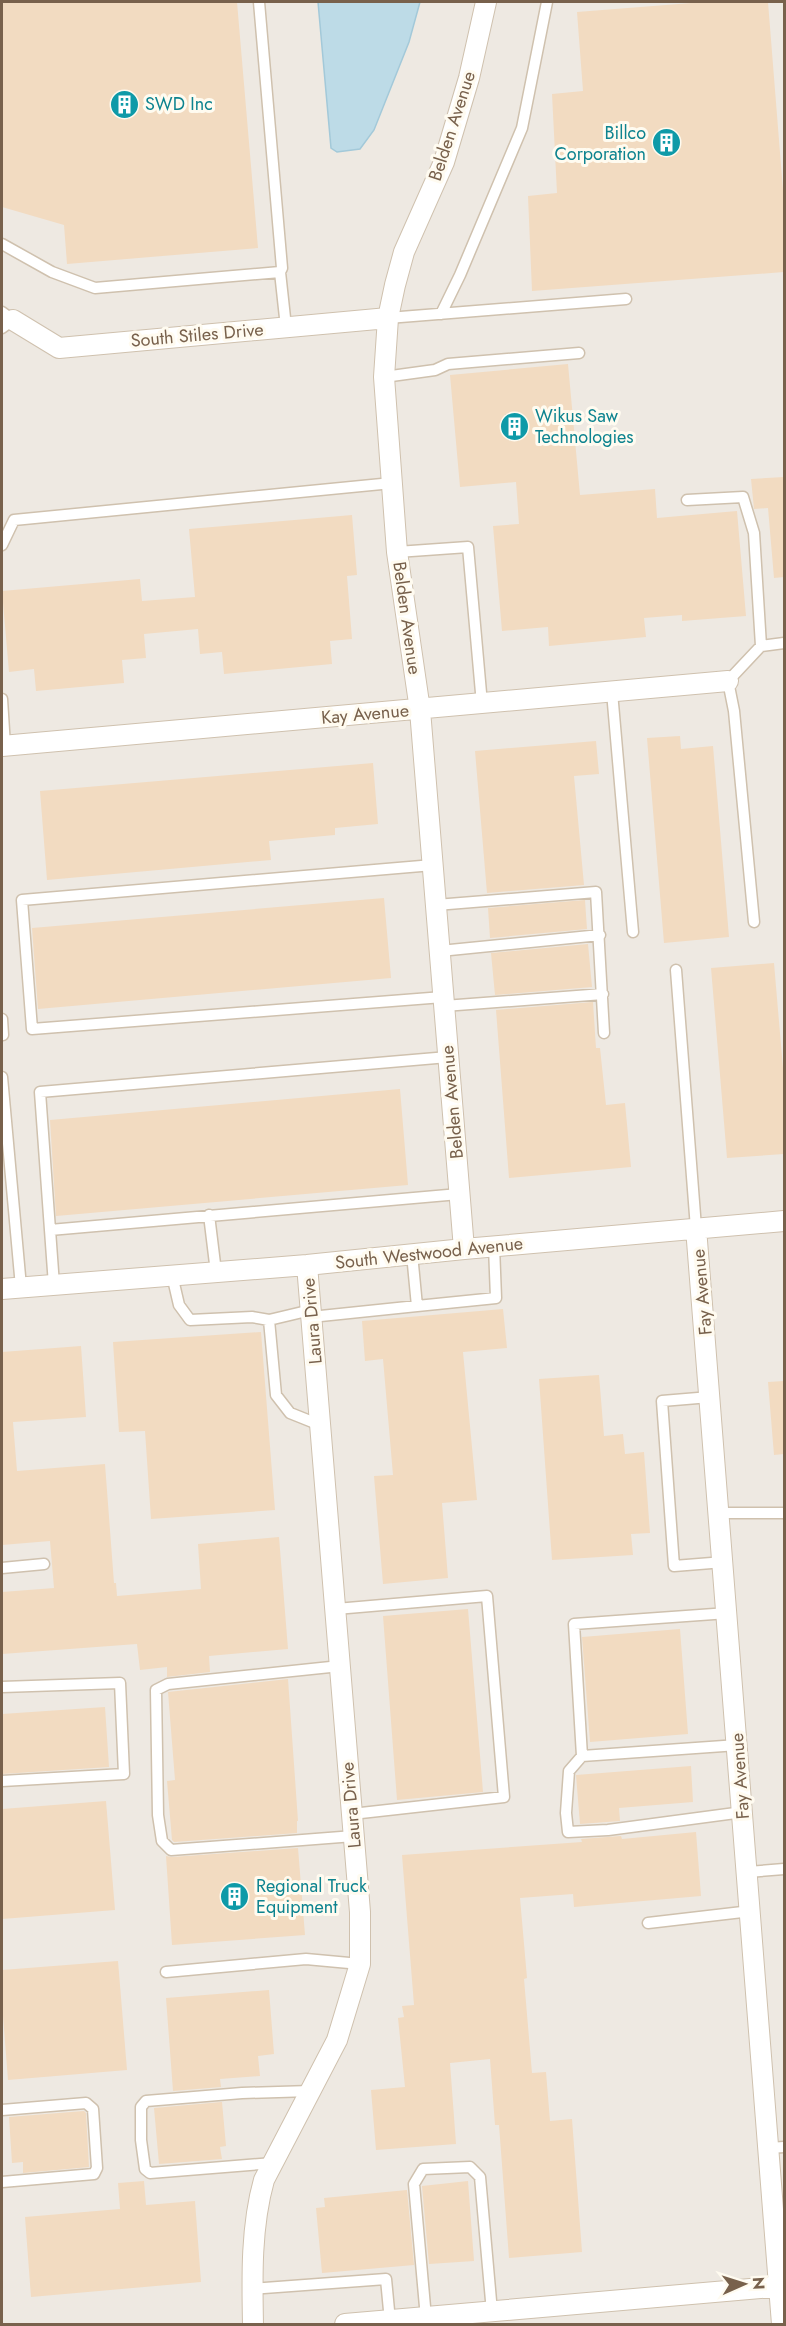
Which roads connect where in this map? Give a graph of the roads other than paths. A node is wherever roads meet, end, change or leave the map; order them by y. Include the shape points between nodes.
1 (259, 2) edge
2 (486, 2) edge
3 (547, 2) edge
4 (2, 244) edge
5 (280, 272) junction
6 (626, 299) dead end
7 (441, 314) junction
8 (388, 318) junction
9 (5, 320) edge
10 (286, 327) junction
11 (579, 353) dead end
12 (384, 376) junction
13 (392, 483) junction
14 (687, 500) dead end
15 (2, 545) edge
16 (397, 552) junction
17 (784, 642) edge
18 (761, 646) junction
19 (728, 681) junction
20 (612, 692) junction
21 (2, 699) edge
22 (482, 704) junction
23 (420, 710) junction
24 (3, 746) edge
25 (433, 865) junction
26 (436, 905) junction
27 (754, 922) dead end
28 (633, 932) dead end
29 (600, 936) junction
30 (440, 951) junction
31 (676, 970) dead end
32 (603, 994) junction
33 (444, 1002) junction
34 (2, 1019) edge
35 (604, 1033) dead end
36 (2, 1035) edge
37 (448, 1057) junction
38 (2, 1077) edge
39 (459, 1194) junction
40 (209, 1215) junction
41 (784, 1221) edge
42 (696, 1228) junction
43 (50, 1230) junction
44 (494, 1246) junction
45 (464, 1249) junction
46 (412, 1254) junction
47 (307, 1265) junction
48 (216, 1272) junction
49 (172, 1275) junction
50 (54, 1285) junction
51 (21, 1287) junction
52 (2, 1289) edge
53 (417, 1306) junction
54 (311, 1314) junction
55 (269, 1320) junction
56 (710, 1397) junction
57 (320, 1425) junction
58 (720, 1513) junction
59 (784, 1513) edge
60 (724, 1562) junction
61 (44, 1564) dead end
62 (2, 1568) edge
63 (336, 1609) junction
64 (728, 1613) junction
65 (340, 1666) junction
66 (2, 1687) edge
67 (738, 1745) junction
68 (582, 1756) junction
69 (2, 1781) edge
70 (743, 1812) junction
71 (352, 1814) junction
72 (354, 1836) junction
73 (784, 1869) edge
74 (748, 1872) junction
75 (751, 1911) junction
76 (648, 1923) dead end
77 (360, 1964) junction
78 (166, 1972) dead end
79 (311, 2091) junction
80 (2, 2110) edge
81 (777, 2148) edge
82 (273, 2163) junction
83 (2, 2182) edge
84 (782, 2286) edge
85 (252, 2289) junction
86 (492, 2312) junction
87 (426, 2318) junction
88 (390, 2321) junction
89 (253, 2325) edge
90 (345, 2325) edge
91 (782, 2325) edge

1 - 5 lane
2 - 8 street, Belden Avenue via 444,162 404,252
3 - 7 lane via 522,128
4 - 5 lane via 52,272 95,288
5 - 10 lane
6 - 7 lane
7 - 8 lane
8 - 10 street, South Stiles Drive
8 - 12 street, Belden Avenue
9 - 10 street, South Stiles Drive via 59,348
11 - 12 lane via 448,364 435,370
12 - 13 street, Belden Avenue
13 - 15 lane via 15,520
13 - 16 street, Belden Avenue
14 - 18 lane via 743,497 754,533
16 - 22 lane via 468,547
16 - 23 street, Belden Avenue
17 - 18 lane
18 - 19 lane
19 - 20 street, Kay Avenue
19 - 27 lane
20 - 22 street, Kay Avenue
20 - 28 lane
21 - 24 lane
22 - 23 street, Kay Avenue
23 - 24 street, Kay Avenue
23 - 25 street, Belden Avenue
25 - 26 street, Belden Avenue
25 - 33 lane via 22,900 28,982 32,1029
26 - 29 lane via 596,892
26 - 30 street, Belden Avenue
29 - 30 lane
29 - 32 lane
30 - 33 street, Belden Avenue
31 - 42 lane
32 - 33 lane
32 - 35 lane
33 - 37 street, Belden Avenue
34 - 36 lane
37 - 39 street, Belden Avenue
37 - 43 lane via 40,1092
38 - 51 lane
39 - 40 lane
39 - 45 street, Belden Avenue
40 - 43 lane
40 - 48 lane
41 - 42 street, South Westwood Avenue
42 - 44 street, South Westwood Avenue
42 - 56 street, Fay Avenue
43 - 50 lane
44 - 45 street, South Westwood Avenue
44 - 53 lane via 496,1298
45 - 46 street, South Westwood Avenue
46 - 47 street, South Westwood Avenue
46 - 53 lane
47 - 48 street, South Westwood Avenue
47 - 54 street, Laura Drive
48 - 49 street, South Westwood Avenue
49 - 50 street, South Westwood Avenue
49 - 55 lane via 179,1305 190,1320
50 - 51 street, South Westwood Avenue
51 - 52 street, South Westwood Avenue
53 - 54 lane
54 - 55 lane
54 - 57 street, Laura Drive
55 - 57 lane via 276,1395 290,1413
56 - 58 street, Fay Avenue
56 - 60 lane via 663,1401 674,1566
57 - 63 street, Laura Drive
58 - 59 lane
58 - 60 street, Fay Avenue
60 - 64 street, Fay Avenue
61 - 62 lane
63 - 65 street, Laura Drive
63 - 71 lane via 487,1596 504,1797
64 - 67 street, Fay Avenue
64 - 68 lane via 574,1624
65 - 71 street, Laura Drive
65 - 72 lane via 168,1684 156,1690 158,1815 162,1841 171,1850
66 - 69 lane via 120,1683 124,1774
67 - 68 lane
67 - 70 street, Fay Avenue
68 - 70 lane via 569,1771 568,1832
70 - 74 street, Fay Avenue
71 - 72 street, Laura Drive
72 - 77 street, Laura Drive
73 - 74 lane
74 - 75 street, Fay Avenue
75 - 76 lane
75 - 81 street, Fay Avenue
77 - 78 lane via 306,1959
77 - 79 street, Laura Drive via 337,2040
79 - 82 street, Laura Drive
79 - 82 lane via 146,2101 141,2107 141,2140 145,2169 150,2173
80 - 83 lane via 86,2103 93,2109 97,2168 94,2174
81 - 84 street, Fay Avenue
82 - 85 street, Laura Drive via 258,2202
84 - 86 street
84 - 91 street, Fay Avenue
85 - 88 lane via 386,2279
85 - 89 street, Laura Drive
86 - 87 street
86 - 87 lane via 480,2177 470,2167 423,2169 414,2184
87 - 88 street
88 - 90 street

